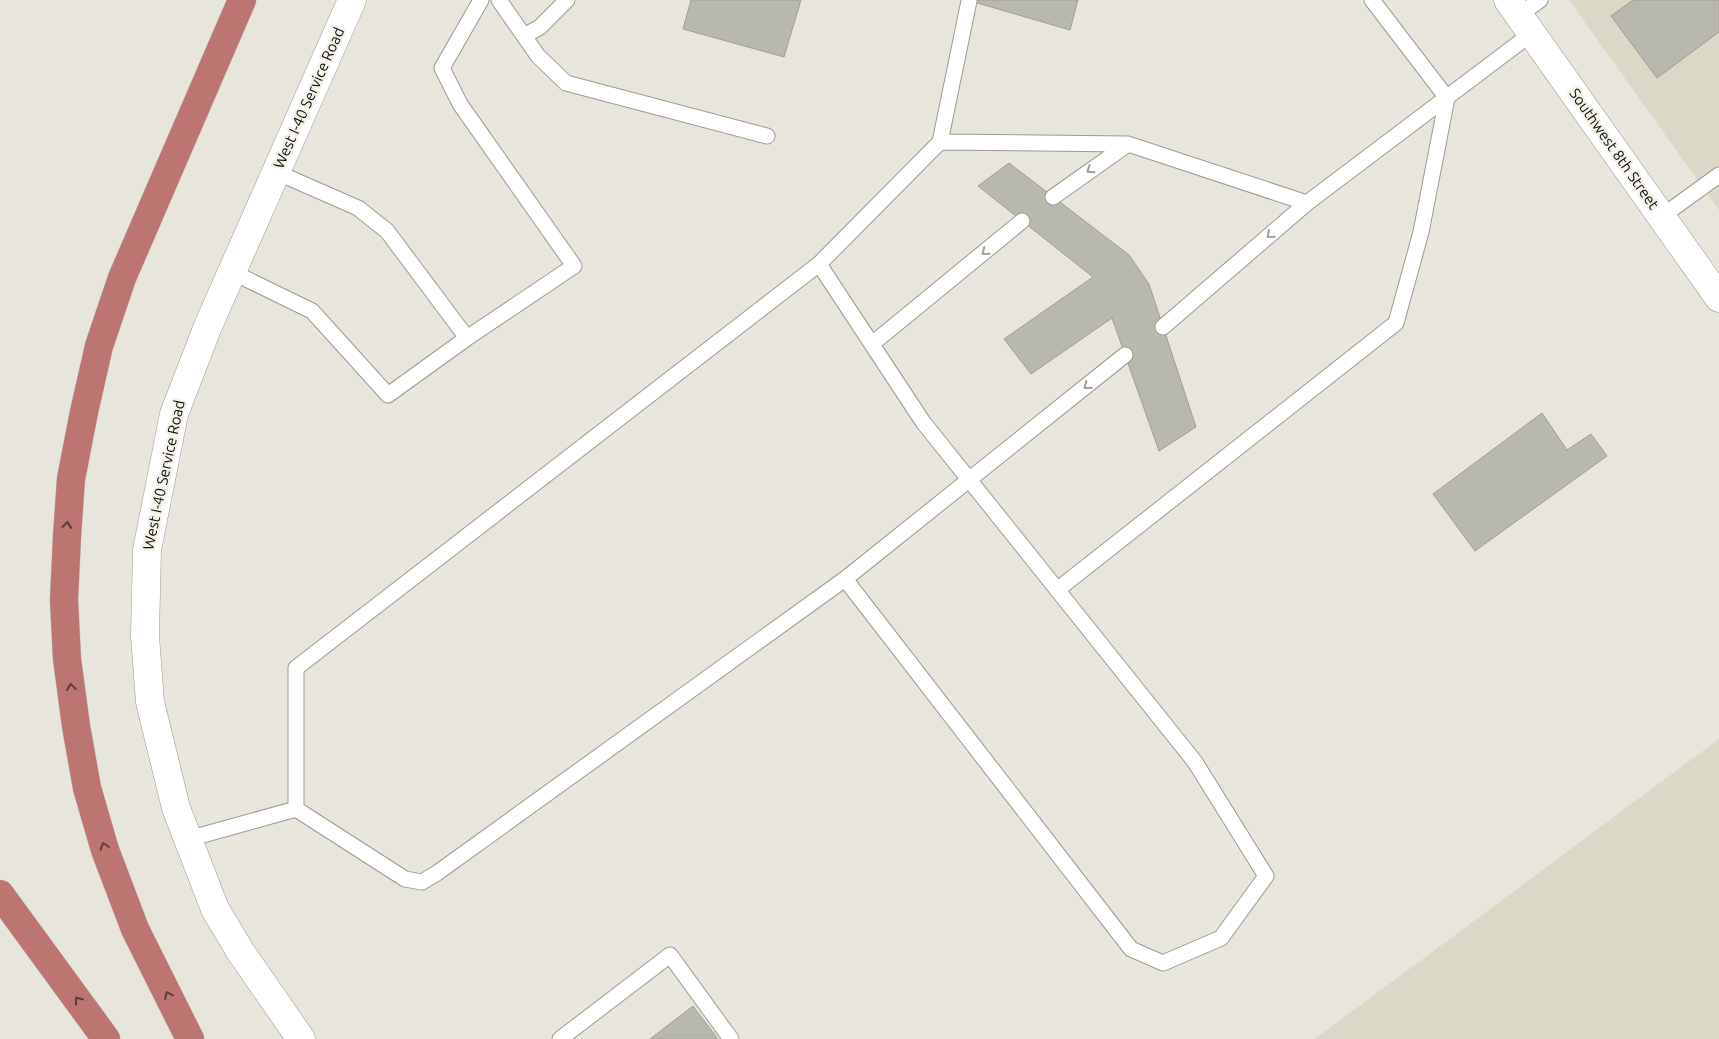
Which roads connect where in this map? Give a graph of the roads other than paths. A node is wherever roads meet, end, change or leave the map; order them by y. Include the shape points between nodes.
1 (242, 0) edge
2 (352, 0) edge
3 (481, 0) edge
4 (499, 0) edge
5 (567, 0) edge
6 (969, 0) edge
7 (1372, 0) edge
8 (1525, 12) edge
9 (524, 36) junction
10 (1447, 98) junction
11 (767, 136) dead end
12 (940, 142) junction
13 (1128, 144) junction
14 (276, 172) junction
15 (1719, 175) edge
16 (1053, 196) dead end
17 (1306, 203) junction
18 (1661, 217) junction
19 (1022, 221) dead end
20 (819, 264) junction
21 (232, 272) junction
22 (1719, 298) edge
23 (1163, 327) dead end
24 (467, 338) junction
25 (872, 344) junction
26 (1125, 355) dead end
27 (970, 480) junction
28 (845, 579) junction
29 (1057, 590) junction
30 (296, 809) junction
31 (188, 839) junction
32 (0, 894) edge
33 (106, 1039) edge
34 (190, 1039) edge
35 (301, 1039) edge
36 (560, 1039) edge
37 (731, 1039) edge

34 -> 1 highway via 135,929 105,850 87,788 67,659 64,600 67,536 71,479 99,346 122,278
2 - 14 street, West I-40 Service Road
3 - 24 lane via 442,68 460,104 574,266
4 - 9 lane
5 - 9 lane via 540,27
6 - 12 lane
7 - 10 lane
8 - 10 lane
8 - 18 street, Southwest 8th Street
9 - 11 lane via 538,56 566,83
10 - 17 lane
10 - 29 lane via 1421,232 1396,323
12 - 13 lane
12 - 20 lane
13 -> 16 lane
13 - 17 lane
14 - 21 street, West I-40 Service Road
14 - 24 lane via 358,208 387,231
15 - 18 lane
17 -> 23 lane
18 - 22 street, Southwest 8th Street
19 -> 25 lane
20 - 25 lane
20 - 30 lane via 296,668
21 - 24 lane via 312,311 388,395
21 - 31 street, West I-40 Service Road via 174,414 147,550 145,636 150,702 176,808
25 - 27 lane via 923,422
26 -> 27 lane
27 - 28 lane
27 - 29 lane
28 - 29 lane via 1131,949 1163,963 1221,938 1266,876 1195,762
28 - 30 lane via 422,882 405,879
30 - 31 lane
31 - 35 street, West I-40 Service Road via 215,909
33 -> 32 highway
36 - 37 lane via 670,955

